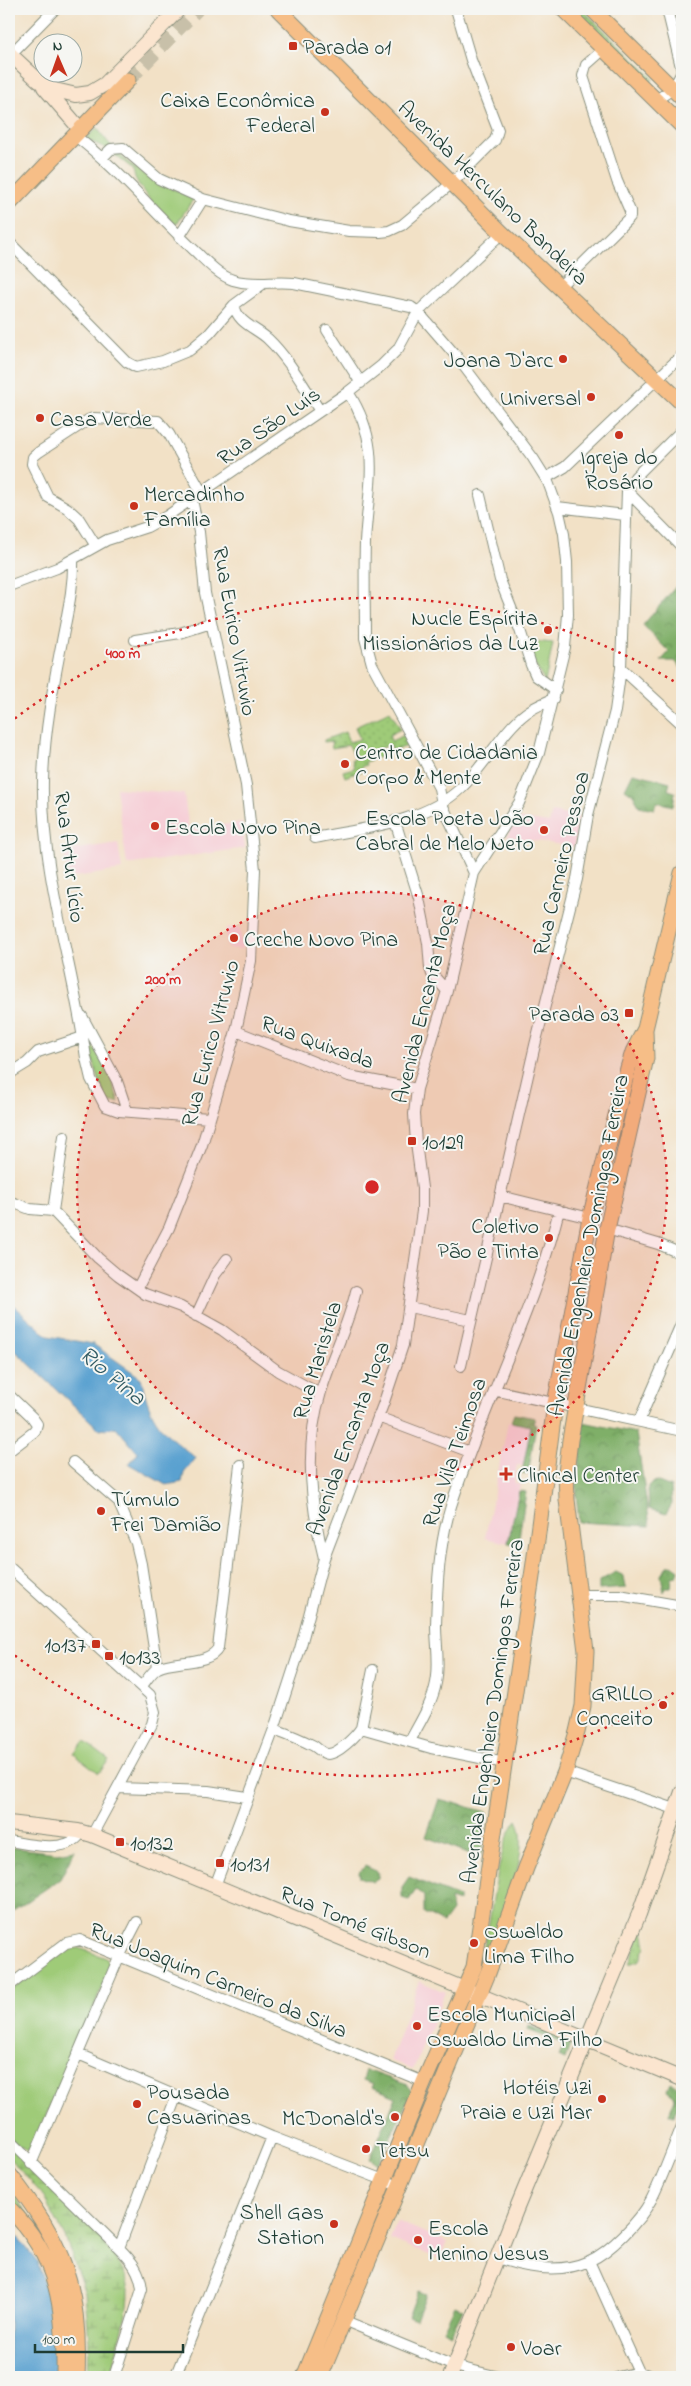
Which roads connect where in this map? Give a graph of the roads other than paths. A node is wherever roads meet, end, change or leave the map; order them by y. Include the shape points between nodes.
1 (56, 9) edge
2 (179, 9) edge
3 (278, 9) edge
4 (456, 9) edge
5 (563, 9) edge
6 (592, 9) edge
7 (667, 9) edge
8 (604, 49) junction
9 (9, 55) edge
10 (682, 72) edge
11 (32, 75) edge
12 (128, 80) tunnel mouth
13 (40, 82) edge
14 (41, 82) edge
15 (678, 93) edge
16 (656, 100) junction
17 (682, 126) edge
18 (77, 132) junction
19 (102, 158) junction
20 (452, 183) junction
21 (204, 199) junction
22 (9, 204) edge
23 (502, 233) junction
24 (180, 237) junction
25 (9, 242) edge
26 (264, 282) junction
27 (559, 287) junction
28 (234, 305) junction
29 (418, 312) junction
30 (327, 330) dead end
31 (682, 355) edge
32 (656, 379) junction
33 (361, 383) junction
34 (348, 392) junction
35 (682, 403) edge
36 (320, 411) junction
37 (682, 430) edge
38 (546, 478) junction
39 (627, 491) junction
40 (202, 492) junction
41 (480, 495) dead end
42 (192, 500) junction
43 (557, 507) junction
44 (625, 515) junction
45 (96, 546) junction
46 (682, 547) edge
47 (73, 559) junction
48 (9, 586) edge
49 (9, 593) edge
50 (211, 623) junction
51 (135, 640) dead end
52 (621, 668) junction
53 (554, 695) junction
54 (671, 713) junction
55 (682, 714) edge
56 (682, 724) edge
57 (442, 804) junction
58 (395, 820) junction
59 (315, 838) dead end
60 (474, 873) junction
61 (682, 874) edge
62 (446, 991) junction
63 (79, 1011) junction
64 (645, 1029) junction
65 (236, 1032) junction
66 (83, 1037) junction
67 (98, 1045) junction
68 (85, 1050) junction
69 (9, 1074) edge
70 (417, 1089) junction
71 (127, 1111) junction
72 (209, 1118) junction
73 (64, 1136) dead end
74 (500, 1196) junction
75 (9, 1201) edge
76 (559, 1210) junction
77 (52, 1211) junction
78 (590, 1218) junction
79 (607, 1229) junction
80 (682, 1254) edge
81 (227, 1259) dead end
82 (138, 1287) junction
83 (356, 1291) dead end
84 (409, 1307) junction
85 (196, 1316) junction
86 (471, 1320) junction
87 (682, 1322) edge
88 (461, 1366) dead end
89 (494, 1390) junction
90 (320, 1394) junction
91 (9, 1395) edge
92 (555, 1404) junction
93 (575, 1408) junction
94 (378, 1417) junction
95 (639, 1421) junction
96 (682, 1431) edge
97 (9, 1451) edge
98 (470, 1452) junction
99 (74, 1462) dead end
100 (240, 1465) dead end
101 (324, 1558) junction
102 (9, 1567) edge
103 (579, 1595) junction
104 (682, 1606) edge
105 (157, 1668) junction
106 (373, 1670) dead end
107 (142, 1686) junction
108 (361, 1728) junction
109 (274, 1729) junction
110 (410, 1741) junction
111 (505, 1763) junction
112 (565, 1772) junction
113 (118, 1788) junction
114 (682, 1792) edge
115 (247, 1797) junction
116 (680, 1810) edge
117 (9, 1822) edge
118 (78, 1831) junction
119 (92, 1835) junction
120 (9, 1841) edge
121 (215, 1886) junction
122 (137, 1922) dead end
123 (120, 1957) junction
124 (9, 1986) edge
125 (465, 1988) junction
126 (479, 1995) junction
127 (587, 2039) junction
128 (78, 2054) junction
129 (682, 2079) edge
130 (424, 2082) junction
131 (176, 2097) junction
132 (682, 2126) edge
133 (272, 2137) junction
134 (9, 2140) edge
135 (31, 2164) junction
136 (9, 2175) edge
137 (384, 2180) junction
138 (399, 2186) junction
139 (9, 2208) edge
140 (119, 2248) junction
141 (498, 2258) junction
142 (589, 2261) junction
143 (343, 2320) junction
144 (452, 2372) edge
145 (639, 2372) junction
146 (477, 2375) edge
147 (64, 2377) edge
148 (77, 2377) edge
149 (114, 2377) edge
150 (174, 2377) edge
151 (304, 2377) edge
152 (320, 2377) edge
153 (499, 2377) edge
154 (618, 2377) edge
155 (654, 2377) edge

1 - 9 street
2 - 14 street via 102,87 69,94
3 - 20 main road, Avenida Herculano Bandeira
4 - 20 street via 471,60 498,130 495,140
5 - 8 main road
6 - 15 main road
7 - 10 street
8 - 16 main road
8 - 27 street via 586,65 583,76 630,217
9 - 11 street
10 - 15 street
12 - 18 main road
13 - 18 street
15 - 16 street
16 - 17 main road
18 - 19 street
18 - 22 main road
19 - 21 street via 111,148 123,148 159,179
19 - 24 street
20 - 21 street via 402,225 380,232 349,231 289,220
20 - 23 main road, Avenida Herculano Bandeira
21 - 24 street
23 - 27 main road, Avenida Herculano Bandeira
23 - 29 street, Rua São Luís
24 - 26 street via 228,278
25 - 28 street via 127,362 136,367 164,361 190,350
26 - 28 street
26 - 29 street via 335,290 406,305
27 - 32 main road, Avenida Herculano Bandeira
28 - 36 street via 238,317 269,340 280,353
29 - 33 street, Rua São Luís via 398,349
29 - 38 street, Avenida Encanta Moça via 483,391
30 - 33 street
31 - 32 street
32 - 35 main road, Avenida Herculano Bandeira
32 - 38 street via 565,467
33 - 34 street, Rua São Luís
34 - 36 street, Rua São Luís
34 - 57 street via 366,425 371,458 365,541 365,645 379,680 439,788
36 - 40 street, Rua São Luís
37 - 39 street via 635,477
38 - 43 street, Avenida Encanta Moça
39 - 44 street, Rua Carneiro Pessoa
39 - 46 street
40 - 42 street, Rua São Luís
40 - 45 street via 169,434 158,421 92,418 39,452 32,464 48,497 78,519
41 - 53 street via 500,580 531,665 536,676
42 - 45 street, Rua São Luís via 147,526
42 - 50 street, Rua Eurico Vitruvio
43 - 44 street
43 - 53 street, Avenida Encanta Moça via 565,545 568,596 565,647
44 - 52 street, Rua Carneiro Pessoa
45 - 47 street, Rua São Luís
47 - 48 street, Rua São Luís
47 - 63 street, Rua Artur Lício via 72,587 46,745 43,810 65,950
48 - 49 street
50 - 51 street via 180,633
50 - 65 street, Rua Eurico Vitruvio via 246,784 254,862 251,961
52 - 54 street
52 - 74 street, Rua Carneiro Pessoa via 610,738 590,807 577,879
53 - 57 street via 517,721 469,780
53 - 60 street, Avenida Encanta Moça via 539,753 522,796
54 - 55 street
54 - 56 street
57 - 58 street
57 - 60 street
58 - 59 street
58 - 62 street via 419,898 430,968
60 - 62 street, Avenida Encanta Moça
61 - 64 main road, Avenida Engenheiro Domingos Ferreira
62 - 70 street, Avenida Encanta Moça
63 - 66 street, Rua Artur Lício
63 - 67 street, Rua Artur Lício
64 - 78 main road, Avenida Engenheiro Domingos Ferreira via 628,1068
64 - 79 main road, Avenida Engenheiro Domingos Ferreira via 644,1065
65 - 70 street, Rua Quixada via 349,1076
65 - 72 street, Rua Eurico Vitruvio
66 - 68 street, Rua Artur Lício
66 - 69 street via 38,1052
67 - 68 street
67 - 71 street, Rua Artur Lício via 118,1081
68 - 71 street, Rua Artur Lício via 91,1079 102,1103 110,1109
70 - 84 street, Avenida Encanta Moça via 414,1114 422,1211
71 - 72 street, Rua Artur Lício
72 - 82 street, Rua Eurico Vitruvio via 184,1194
73 - 77 street
74 - 76 street
74 - 86 street, Rua Carneiro Pessoa
75 - 77 street via 30,1210
76 - 78 street
76 - 89 street, Rua Vila Teimosa via 542,1272
77 - 82 street via 98,1258
78 - 92 main road, Avenida Engenheiro Domingos Ferreira
79 - 80 street
79 - 93 main road, Avenida Engenheiro Domingos Ferreira
81 - 85 street via 215,1275
82 - 85 street via 145,1294
83 - 90 street, Rua Maristela via 351,1315
84 - 86 street
84 - 94 street, Avenida Encanta Moça via 403,1345
85 - 90 street via 222,1330 299,1384
86 - 88 street, Rua Carneiro Pessoa
87 - 95 street
89 - 92 street
89 - 98 street, Rua Vila Teimosa
90 - 101 street, Rua Maristela via 310,1457 316,1528
91 - 97 street via 37,1424 35,1431
92 - 93 street
92 - 111 main road, Avenida Engenheiro Domingos Ferreira
93 - 95 street
93 - 103 main road, Avenida Engenheiro Domingos Ferreira via 566,1473
94 - 98 street
94 - 101 street, Avenida Encanta Moça
95 - 96 street
98 - 110 street, Rua Vila Teimosa via 443,1535 438,1583 436,1681 432,1699
99 - 105 street via 118,1501 136,1543
100 - 105 street via 218,1648 211,1655
101 - 109 street, Avenida Encanta Moça via 300,1649
102 - 107 street
103 - 104 street via 628,1596
103 - 112 main road, Avenida Engenheiro Domingos Ferreira via 586,1651 583,1706
105 - 107 street
106 - 108 street
107 - 113 street via 150,1695 155,1712 152,1724
108 - 109 street via 350,1740 327,1754
108 - 110 street
109 - 115 street, Avenida Encanta Moça
110 - 111 street
111 - 125 main road, Avenida Engenheiro Domingos Ferreira via 478,1950
112 - 116 street
112 - 126 main road, Avenida Engenheiro Domingos Ferreira
113 - 115 street via 208,1790
113 - 119 street
114 - 116 street
115 - 121 street, Avenida Encanta Moça
116 - 127 street
117 - 118 street, Rua Tomé Gibson
118 - 119 street, Rua Tomé Gibson
118 - 120 street via 78,1837 66,1844 51,1846
119 - 121 street, Rua Tomé Gibson
121 - 125 street, Rua Tomé Gibson
122 - 123 street
123 - 124 street, Rua Joaquim Carneiro da Silva via 80,1940 66,1943
123 - 128 street
123 - 130 street, Rua Joaquim Carneiro da Silva
125 - 126 street, Rua Tomé Gibson
125 - 130 main road, Avenida Engenheiro Domingos Ferreira
126 - 127 street, Rua Tomé Gibson
126 - 138 main road, Avenida Engenheiro Domingos Ferreira
127 - 129 street, Rua Tomé Gibson
127 - 141 street
128 - 131 street
128 - 135 street
130 - 137 main road, Avenida Engenheiro Domingos Ferreira
131 - 133 street
131 - 140 street
132 - 142 street via 651,2200 635,2224
133 - 137 street
133 - 150 street
134 - 135 street
135 - 140 street
136 - 148 main road via 50,2232 68,2275 78,2330
137 - 138 street
137 - 151 main road, Avenida Engenheiro Domingos Ferreira
138 - 143 main road, Avenida Engenheiro Domingos Ferreira
139 - 147 main road via 30,2230 56,2282 64,2337
140 - 149 street via 140,2275 142,2290
141 - 142 street via 532,2268 573,2266
141 - 144 street
142 - 145 street
143 - 144 street
143 - 152 main road, Avenida Engenheiro Domingos Ferreira
144 - 146 street
145 - 154 street
145 - 155 street
146 - 153 street

